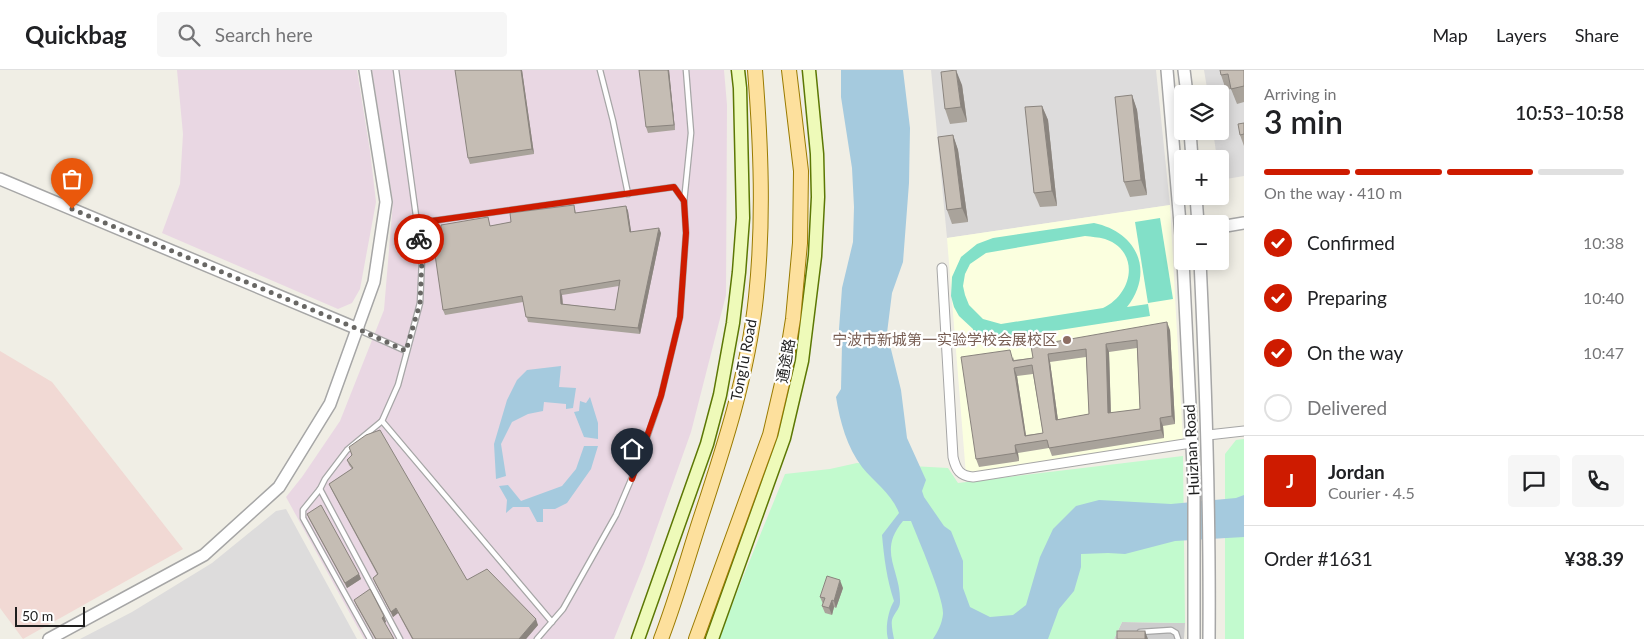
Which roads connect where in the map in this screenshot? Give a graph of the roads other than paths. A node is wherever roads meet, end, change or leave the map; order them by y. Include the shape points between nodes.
1 (364, 70) edge
2 (396, 70) edge
3 (600, 70) edge
4 (686, 70) edge
5 (738, 70) edge
6 (755, 70) edge
7 (789, 70) edge
8 (809, 70) edge
9 (1167, 70) edge
10 (1184, 70) edge
11 (1185, 85) edge
12 (0, 179) edge
13 (628, 194) junction
14 (684, 206) junction
15 (1180, 215) edge
16 (417, 223) junction
17 (1244, 224) edge
18 (1229, 226) edge
19 (942, 268) dead end
20 (1183, 270) edge
21 (1200, 270) edge
22 (358, 329) junction
23 (406, 351) junction
24 (382, 421) junction
25 (1240, 431) edge
26 (1208, 435) junction
27 (1192, 443) junction
28 (320, 489) junction
29 (552, 622) junction
30 (1139, 632) edge
31 (49, 639) edge
32 (370, 639) edge
33 (400, 639) edge
34 (537, 639) edge
35 (638, 639) edge
36 (661, 639) edge
37 (696, 639) edge
38 (712, 639) edge
39 (1178, 639) edge
40 (1194, 639) edge
41 (1209, 639) edge

1 - 22 street via 386,202 374,282
2 - 16 lane
3 - 13 lane
4 - 14 lane via 691,133
5 - 35 main road via 743,218 725,368 707,444
6 - 36 main road, TongTu Road via 760,137 760,240 748,350 729,428
7 - 37 main road, 通途路 via 800,171 800,243 787,356 770,434
8 - 38 main road via 818,197 815,256 802,361 784,438
9 - 15 street
10 - 11 street
12 - 22 street
13 - 14 lane via 674,187
13 - 16 lane
14 - 29 lane via 686,233 680,317 661,396 616,515 563,609
16 - 23 lane via 422,259 420,303
17 - 18 street
19 - 27 street via 953,457 956,467 965,476
20 - 27 street, Huizhan Road
21 - 26 street, Huizhan Road
22 - 23 lane
22 - 31 street via 330,404 278,487 204,556
23 - 24 lane via 398,385
24 - 28 lane via 347,450
24 - 29 lane
25 - 26 street
26 - 41 street, Huizhan Road
27 - 40 street, Huizhan Road
28 - 32 lane via 302,510 302,518
28 - 33 lane
29 - 34 lane
30 - 39 lane via 1171,630 1176,632

